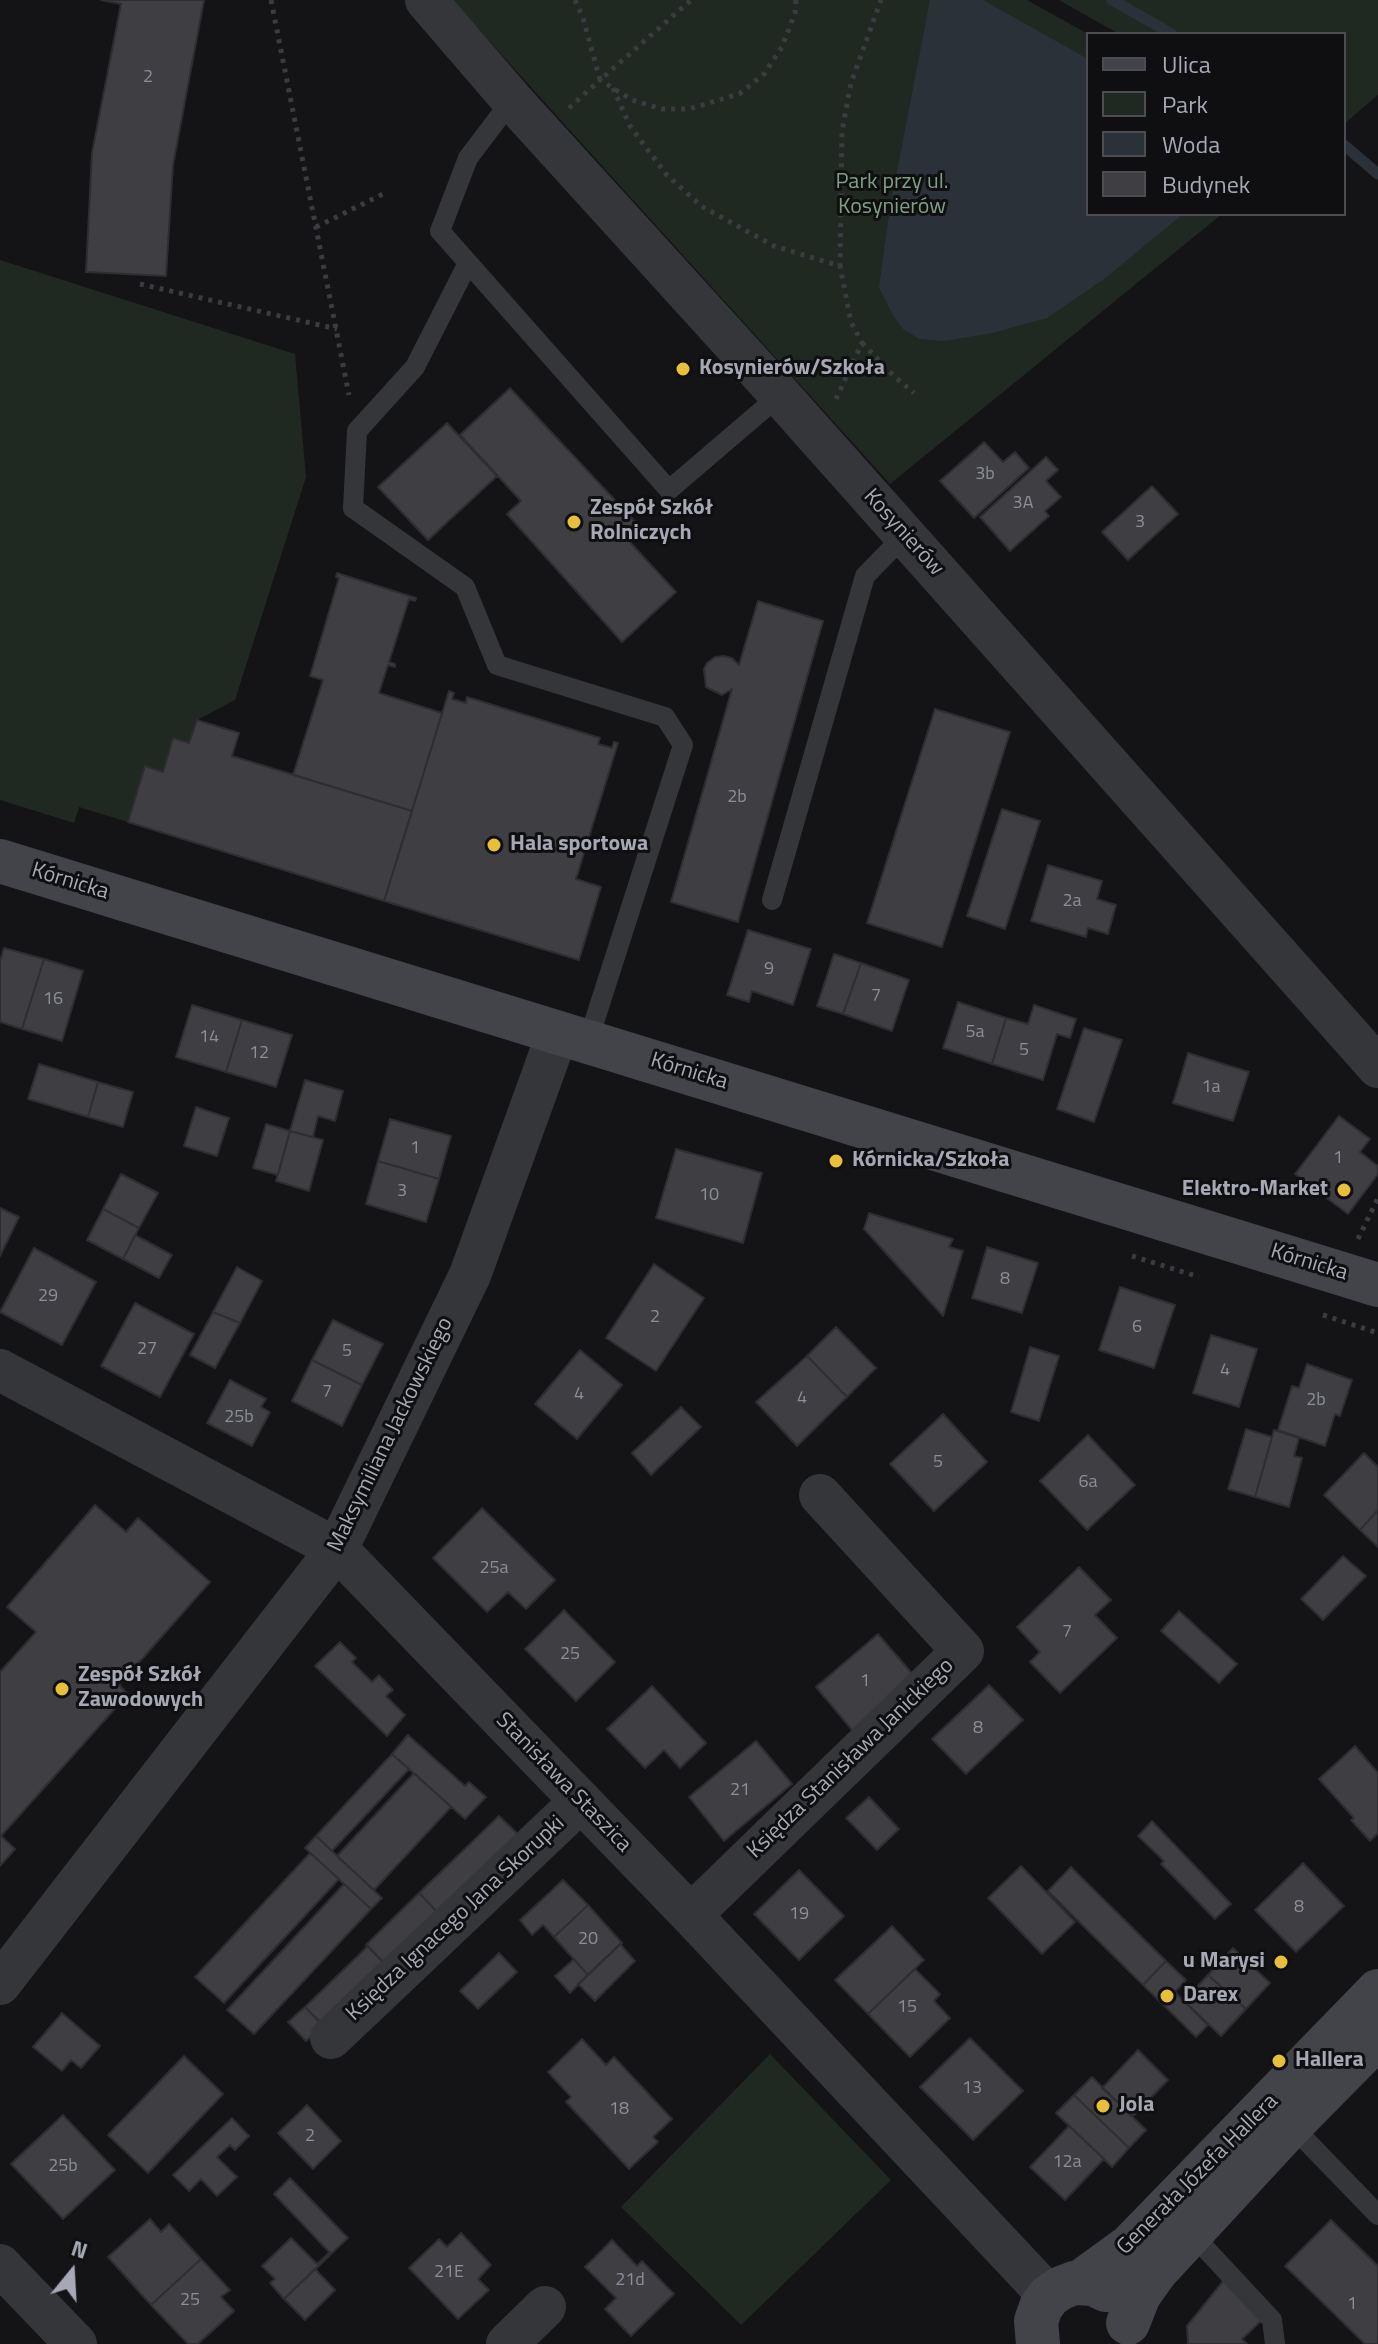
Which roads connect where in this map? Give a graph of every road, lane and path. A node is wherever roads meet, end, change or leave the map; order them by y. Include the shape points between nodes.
1 (271, 0) edge
2 (426, 0) edge
3 (575, 0) edge
4 (691, 0) edge
5 (796, 0) edge
6 (881, 0) edge
7 (600, 80) junction
8 (613, 88) junction
9 (512, 100) junction
10 (383, 194) dead end
11 (316, 227) junction
12 (468, 263) junction
13 (140, 284) dead end
14 (337, 329) junction
15 (862, 343) dead end
16 (914, 393) dead end
17 (780, 395) junction
18 (357, 431) junction
19 (905, 535) junction
20 (0, 861) edge
21 (772, 900) dead end
22 (573, 1037) junction
23 (1378, 1067) edge
24 (1378, 1198) edge
25 (1358, 1239) dead end
26 (1378, 1285) edge
27 (1318, 1313) dead end
28 (1378, 1333) edge
29 (0, 1370) edge
30 (820, 1495) dead end
31 (337, 1549) junction
32 (581, 1801) junction
33 (691, 1915) junction
34 (0, 1984) edge
35 (1378, 1991) edge
36 (1378, 2037) edge
37 (331, 2038) dead end
38 (1291, 2125) junction
39 (1378, 2215) edge
40 (1191, 2233) junction
41 (0, 2265) edge
42 (1064, 2290) junction
43 (545, 2307) dead end
44 (1127, 2334) edge
45 (76, 2344) edge
46 (507, 2344) edge
47 (1038, 2344) edge
48 (1275, 2344) edge

1 - 11 path
2 - 9 street, Kosynierów
3 - 7 path
4 - 7 path
5 - 8 path via 782,47 764,74 739,94 689,109 662,109
6 - 8 path via 851,83 842,131 840,266 774,246 701,206 666,174 630,126
7 - 8 path
9 - 12 lane via 468,158 440,231
9 - 17 street, Kosynierów
10 - 11 path
11 - 14 path
12 - 17 lane via 669,490
12 - 18 lane via 415,367
13 - 14 path
14 - 18 path
15 - 16 path
17 - 19 street, Kosynierów
18 - 22 lane via 353,508 465,587 497,665 665,717 683,745
19 - 21 lane via 865,576
19 - 23 street, Kosynierów
20 - 22 street, Kórnicka
22 - 26 street, Kórnicka
22 - 31 street, Maksymiliana Jackowskiego via 470,1275
24 - 25 path
27 - 28 path
29 - 31 street, Stanisława Staszica
30 - 33 street, Księdza Stanisława Janickiego via 963,1651
31 - 32 street, Stanisława Staszica
31 - 34 street, Maksymiliana Jackowskiego
32 - 33 street, Stanisława Staszica
32 - 37 street, Księdza Ignacego Jana Skorupki
33 - 42 street, Stanisława Staszica
35 - 42 street, Generała Józefa Hallera via 1130,2246
36 - 38 street, Generała Józefa Hallera
38 - 39 lane
38 - 40 street, Generała Józefa Hallera
40 - 44 street, Generała Józefa Hallera via 1139,2295
40 - 48 lane via 1272,2320
41 - 45 street
42 - 44 street via 1093,2284 1112,2294 1126,2312
42 - 47 street via 1041,2307
43 - 46 street

